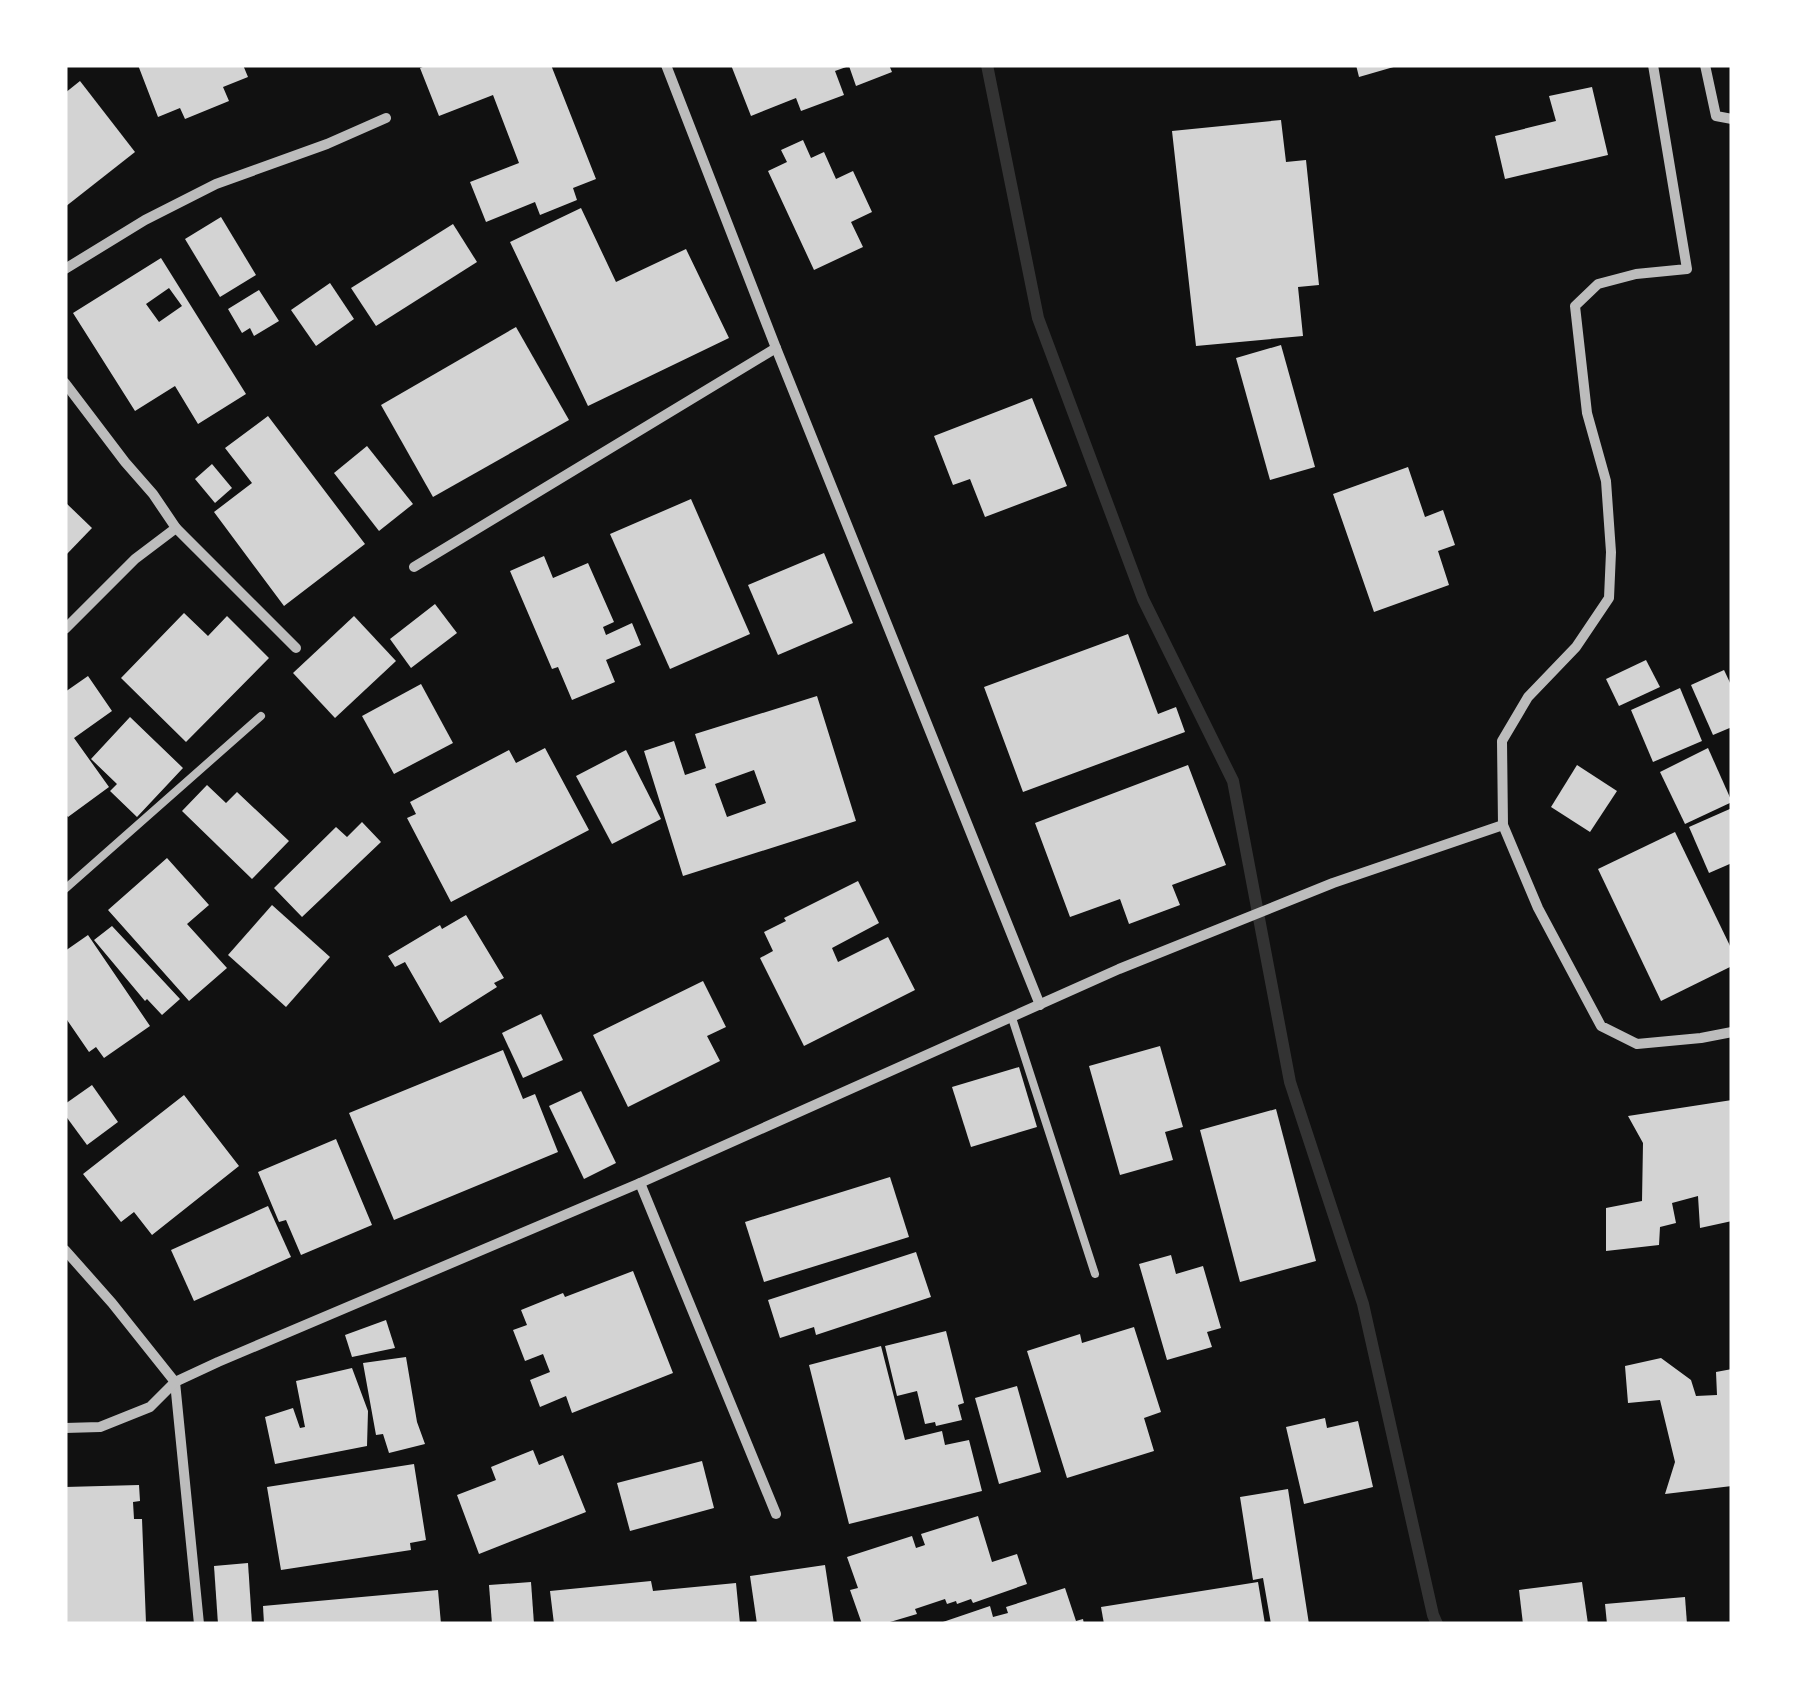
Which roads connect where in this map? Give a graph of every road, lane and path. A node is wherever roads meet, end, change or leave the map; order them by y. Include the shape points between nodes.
1 (666, 65) edge
2 (1652, 65) edge
3 (1705, 65) edge
4 (386, 118) dead end
5 (1732, 119) edge
6 (65, 269) edge
7 (776, 348) junction
8 (65, 383) edge
9 (176, 528) junction
10 (414, 567) dead end
11 (65, 629) edge
12 (296, 648) dead end
13 (260, 716) dead end
14 (1503, 825) junction
15 (65, 889) edge
16 (1040, 1005) junction
17 (1012, 1018) junction
18 (1732, 1032) edge
19 (640, 1183) junction
20 (65, 1250) edge
21 (1094, 1274) dead end
22 (175, 1382) junction
23 (65, 1428) edge
24 (776, 1514) dead end
25 (199, 1624) edge

1 - 7 street
2 - 14 street via 1687,270 1598,284 1575,306 1587,414 1606,481 1609,598 1576,647 1528,697 1502,741
3 - 5 street via 1716,116
4 - 6 street via 216,184
7 - 10 street
7 - 16 street
8 - 9 street
9 - 11 street via 135,558
9 - 12 street
13 - 15 lane
14 - 16 street via 1333,884
14 - 18 street via 1600,1026 1636,1044
16 - 17 street
17 - 19 street
17 - 21 lane
19 - 22 street
19 - 24 street
20 - 22 street
22 - 23 street via 150,1407 100,1428
22 - 25 street

